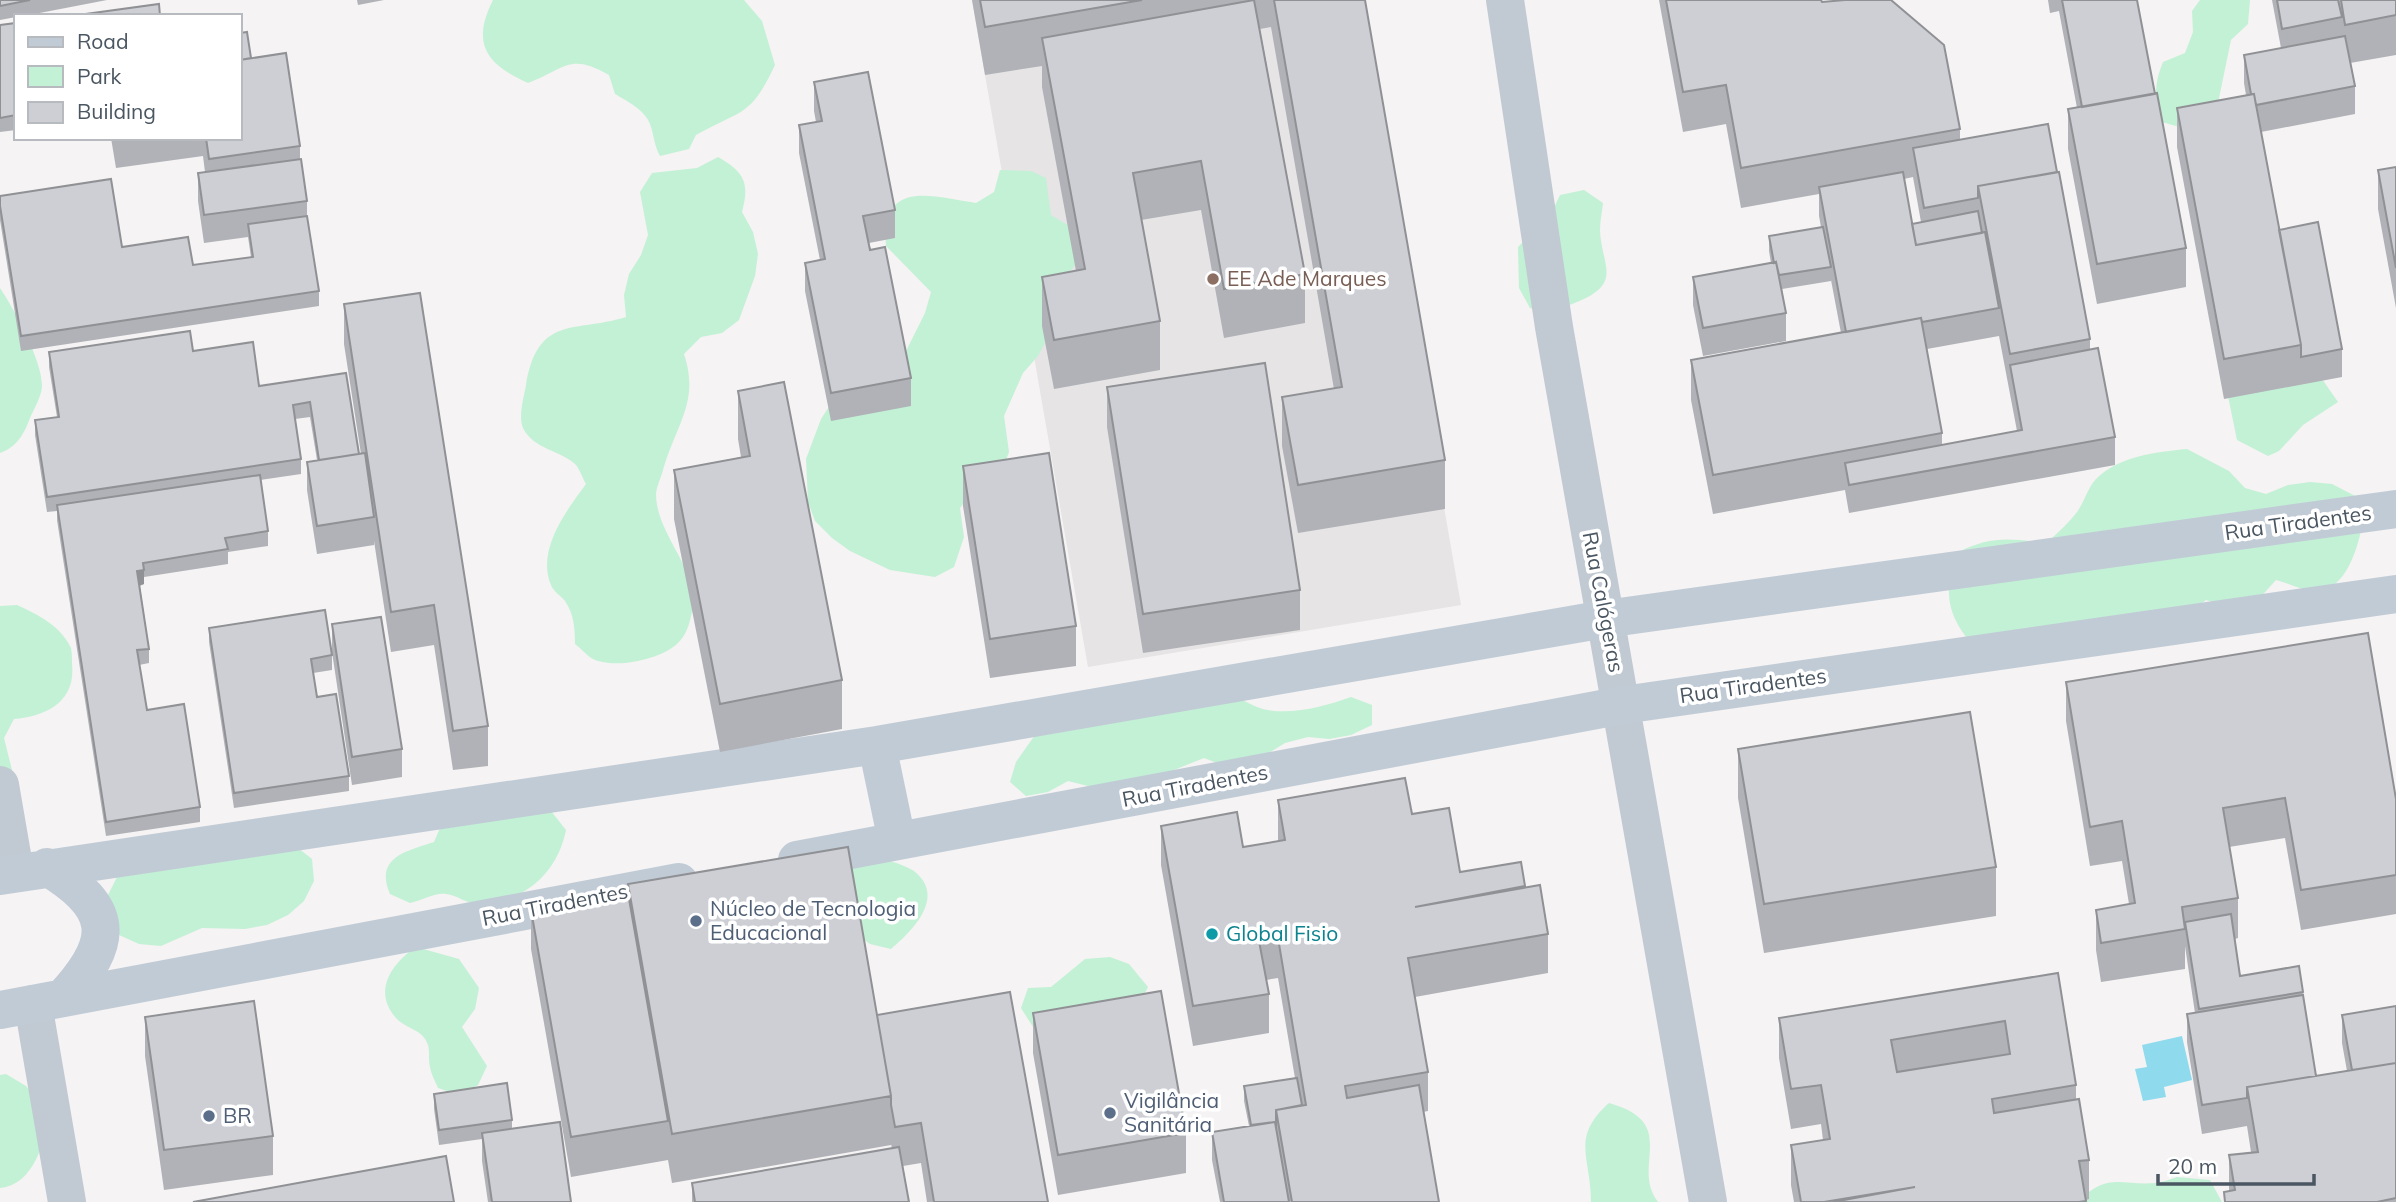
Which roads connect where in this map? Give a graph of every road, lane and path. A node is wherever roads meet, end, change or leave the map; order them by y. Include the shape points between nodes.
1 (1506, 0) edge
2 (2396, 509) edge
3 (2396, 594) edge
4 (1605, 619) junction
5 (1623, 705) junction
6 (877, 745) junction
7 (0, 785) edge
8 (897, 841) junction
9 (761, 867) edge
10 (21, 872) edge
11 (720, 874) edge
12 (32, 1004) edge
13 (67, 1202) edge
14 (1708, 1202) edge

1 - 4 street, Rua Calógeras via 1554,327
2 - 4 main road, Rua Tiradentes
3 - 5 main road, Rua Tiradentes
4 - 5 street, Rua Calógeras
4 - 6 main road, Rua Tiradentes
5 - 8 main road, Rua Tiradentes
5 - 14 street, Rua Calógeras
6 - 8 main road
6 - 10 main road, Rua Tiradentes
7 - 10 street
8 - 9 main road, Rua Tiradentes
10 - 12 main road via 74,884 100,920 100,945 89,970
11 - 12 main road, Rua Tiradentes
12 - 13 street

